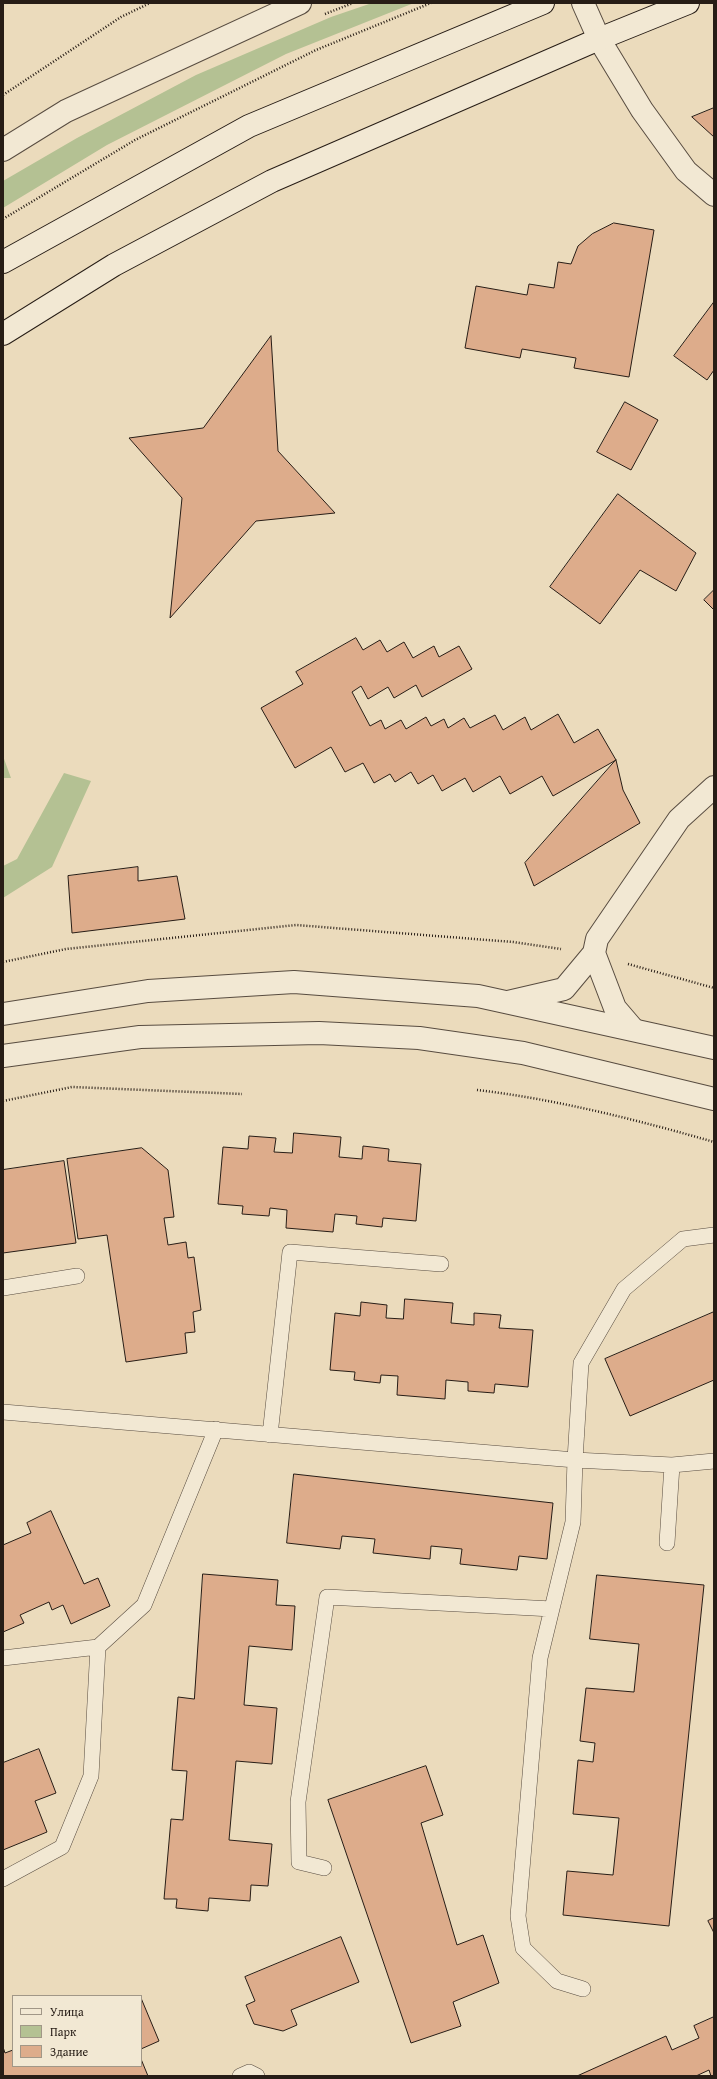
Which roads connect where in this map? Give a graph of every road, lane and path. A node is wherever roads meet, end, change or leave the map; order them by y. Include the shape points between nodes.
1 (150, 3) edge
2 (300, 3) edge
3 (431, 3) edge
4 (543, 3) edge
5 (583, 3) edge
6 (688, 3) edge
7 (272, 9) edge
8 (599, 39) junction
9 (3, 94) edge
10 (3, 150) edge
11 (714, 195) edge
12 (3, 219) edge
13 (3, 262) edge
14 (3, 334) edge
15 (714, 787) edge
16 (594, 953) junction
17 (3, 962) edge
18 (714, 988) edge
19 (508, 1002) junction
20 (3, 1014) edge
21 (633, 1029) junction
22 (714, 1048) edge
23 (3, 1056) edge
24 (477, 1090) dead end
25 (242, 1094) dead end
26 (714, 1099) edge
27 (3, 1101) edge
28 (714, 1142) edge
29 (714, 1235) edge
30 (441, 1264) dead end
31 (77, 1276) dead end
32 (3, 1288) edge
33 (3, 1412) edge
34 (216, 1429) junction
35 (270, 1435) junction
36 (575, 1460) junction
37 (714, 1461) edge
38 (672, 1465) junction
39 (666, 1543) dead end
40 (552, 1609) junction
41 (98, 1648) junction
42 (3, 1658) edge
43 (324, 1868) dead end
44 (3, 1879) edge
45 (583, 1989) dead end
46 (240, 2076) edge
47 (257, 2076) edge

1 - 9 path via 121,17
2 - 7 street
3 - 12 path via 316,50 135,140
4 - 13 street via 249,126
5 - 8 street
6 - 8 street
7 - 10 street via 66,111
8 - 11 street via 642,110 686,171
8 - 14 street via 272,181 114,265
15 - 16 street via 679,819 597,939
16 - 17 path via 513,942 296,926 66,949
16 - 18 path
16 - 19 street via 564,989
16 - 21 street via 615,1008
19 - 20 street via 478,996 294,982 148,991
19 - 21 street
21 - 22 street
23 - 26 street via 140,1037 320,1033 419,1038 523,1054
24 - 28 path via 526,1097 661,1127
25 - 27 path via 72,1087
29 - 36 lane via 683,1239 624,1289 581,1363
30 - 35 lane via 290,1252
31 - 32 lane
33 - 34 lane
34 - 35 lane
34 - 41 lane via 144,1605
35 - 36 lane
36 - 38 lane
36 - 40 lane via 573,1522
37 - 38 lane
38 - 39 lane
40 - 43 lane via 327,1597 298,1802 300,1862
40 - 45 lane via 540,1658 518,1916 523,1948 557,1981
41 - 42 lane
41 - 44 lane via 91,1776 62,1847
46 - 47 lane via 249,2072

